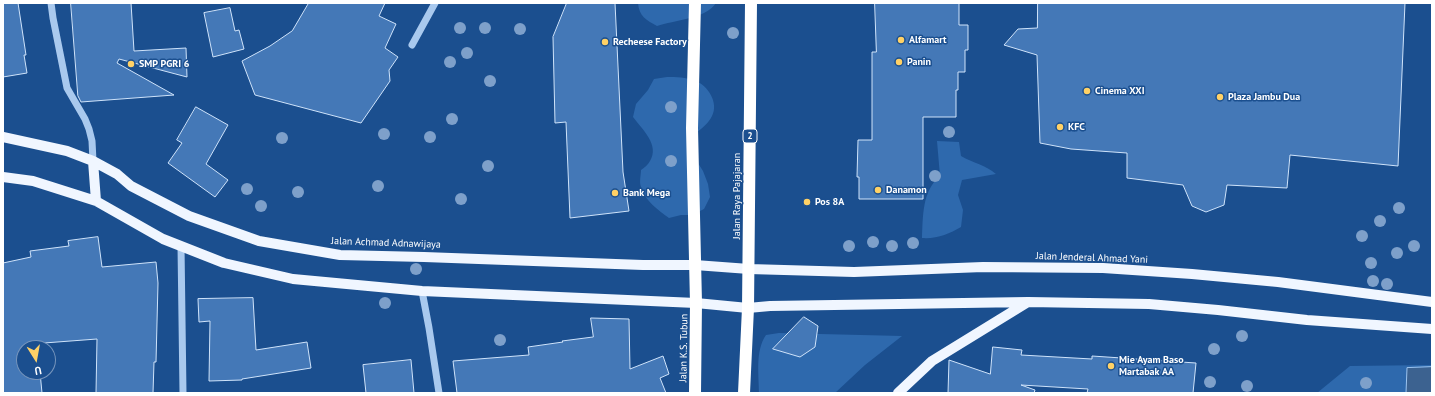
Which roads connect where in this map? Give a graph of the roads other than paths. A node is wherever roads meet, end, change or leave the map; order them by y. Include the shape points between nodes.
1 (51, 3) edge
2 (435, 3) edge
3 (695, 3) edge
4 (751, 3) edge
5 (412, 45) dead end
6 (3, 137) edge
7 (92, 161) junction
8 (3, 177) edge
9 (96, 201) junction
10 (180, 246) junction
11 (695, 265) junction
12 (749, 269) junction
13 (422, 291) junction
14 (1028, 302) junction
15 (1432, 302) edge
16 (696, 303) junction
17 (748, 308) junction
18 (1432, 329) edge
19 (183, 393) edge
20 (439, 393) edge
21 (695, 393) edge
22 (744, 393) edge
23 (898, 393) edge

1 - 7 street via 67,88 89,130
2 - 5 street
3 - 11 highway via 692,128
4 - 12 highway, Jalan Raya Pajajaran / 2
6 - 7 main road, Jalan Achmad Adnawijaya via 67,151
7 - 9 main road
7 - 11 main road, Jalan Achmad Adnawijaya via 117,174 131,186 189,216 259,241 340,255
8 - 9 main road via 33,181
9 - 10 main road via 162,239
10 - 13 main road via 224,263 293,279
10 - 19 street
11 - 12 main road, Jalan Achmad Adnawijaya
11 - 16 highway, Jalan K.S. Tubun
12 - 15 main road, Jalan Jenderal Ahmad Yani via 854,272 983,267 1103,268 1278,282
12 - 17 highway, 2
13 - 16 main road
13 - 20 street
14 - 17 main road
14 - 18 main road via 1149,304 1307,320
14 - 23 main road via 932,361
16 - 17 main road
16 - 21 highway, Jalan K.S. Tubun
17 - 22 highway, 2

